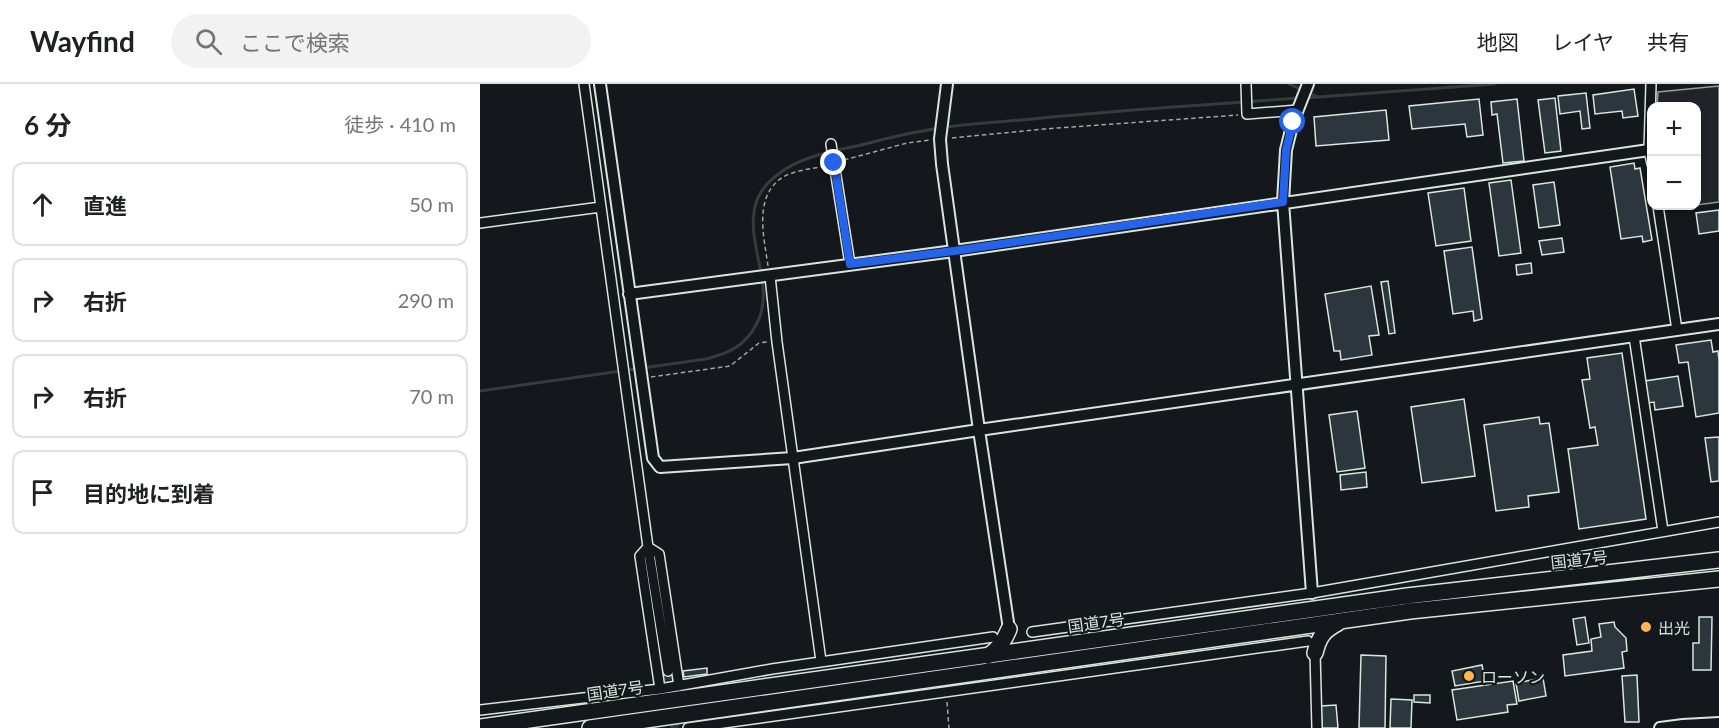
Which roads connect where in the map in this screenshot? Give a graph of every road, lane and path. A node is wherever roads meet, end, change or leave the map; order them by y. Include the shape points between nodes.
1 (584, 84) edge
2 (600, 84) edge
3 (947, 84) edge
4 (1246, 84) edge
5 (1308, 84) edge
6 (1651, 84) edge
7 (1650, 102) edge
8 (1300, 107) junction
9 (1247, 114) junction
10 (940, 139) junction
11 (831, 144) dead end
12 (1647, 150) edge
13 (834, 163) junction
14 (1283, 202) junction
15 (601, 207) junction
16 (1659, 210) edge
17 (480, 223) edge
18 (954, 251) junction
19 (850, 264) junction
20 (770, 276) junction
21 (629, 294) junction
22 (1719, 324) edge
23 (1677, 330) junction
24 (1634, 336) junction
25 (777, 342) junction
26 (641, 379) junction
27 (1297, 384) junction
28 (979, 430) junction
29 (793, 458) junction
30 (1719, 522) edge
31 (1663, 531) junction
32 (648, 547) junction
33 (1719, 560) edge
34 (1719, 579) edge
35 (1312, 593) junction
36 (1340, 622) junction
37 (1009, 629) junction
38 (1288, 629) junction
39 (1032, 632) dead end
40 (993, 637) dead end
41 (1312, 647) junction
42 (1035, 649) junction
43 (988, 656) junction
44 (822, 661) junction
45 (668, 671) tunnel mouth
46 (679, 686) junction
47 (660, 689) junction
48 (946, 693) junction
49 (480, 710) edge
50 (1719, 723) edge
51 (480, 728) edge
52 (590, 728) edge
53 (688, 728) edge
54 (949, 728) edge
55 (1317, 728) edge
56 (1659, 728) edge

1 - 15 street
2 - 21 street
3 - 10 street
4 - 9 street
5 - 8 street
6 - 7 street
8 - 9 street
8 - 14 street via 1286,150
9 - 10 path
10 - 13 path via 908,142
10 - 18 street
11 - 13 street
12 - 14 street
13 - 19 street
13 - 20 path via 781,178 772,189 763,206 762,223
14 - 18 street
14 - 27 street
15 - 17 street
15 - 32 street
16 - 23 street
18 - 19 street
18 - 28 street
19 - 20 street
20 - 21 street
20 - 25 street
21 - 26 street
22 - 23 street
23 - 24 street
24 - 27 street
24 - 31 street
25 - 26 path via 759,343 730,366
25 - 29 street
26 - 29 street via 653,458 660,467
27 - 28 street
27 - 35 street
28 - 29 street
28 - 37 street
29 - 44 street
30 - 31 street
31 - 35 street
32 - 45 street
32 - 46 street via 659,554
32 - 47 street via 640,556
33 - 42 highway, 国道7号 via 1407,596
34 - 36 highway, 国道7号 via 1410,611
35 - 39 street
36 - 38 highway, 国道7号
36 - 41 highway via 1324,631
37 - 42 highway via 1015,641
37 - 43 highway via 998,649
38 - 41 highway via 1300,634
38 - 52 highway, 国道7号
40 - 44 street
41 - 48 street
41 - 55 street
42 - 43 highway, 国道7号
43 - 51 highway, 国道7号
44 - 46 street
46 - 47 street
47 - 49 street
48 - 53 street
48 - 54 path
50 - 56 street

